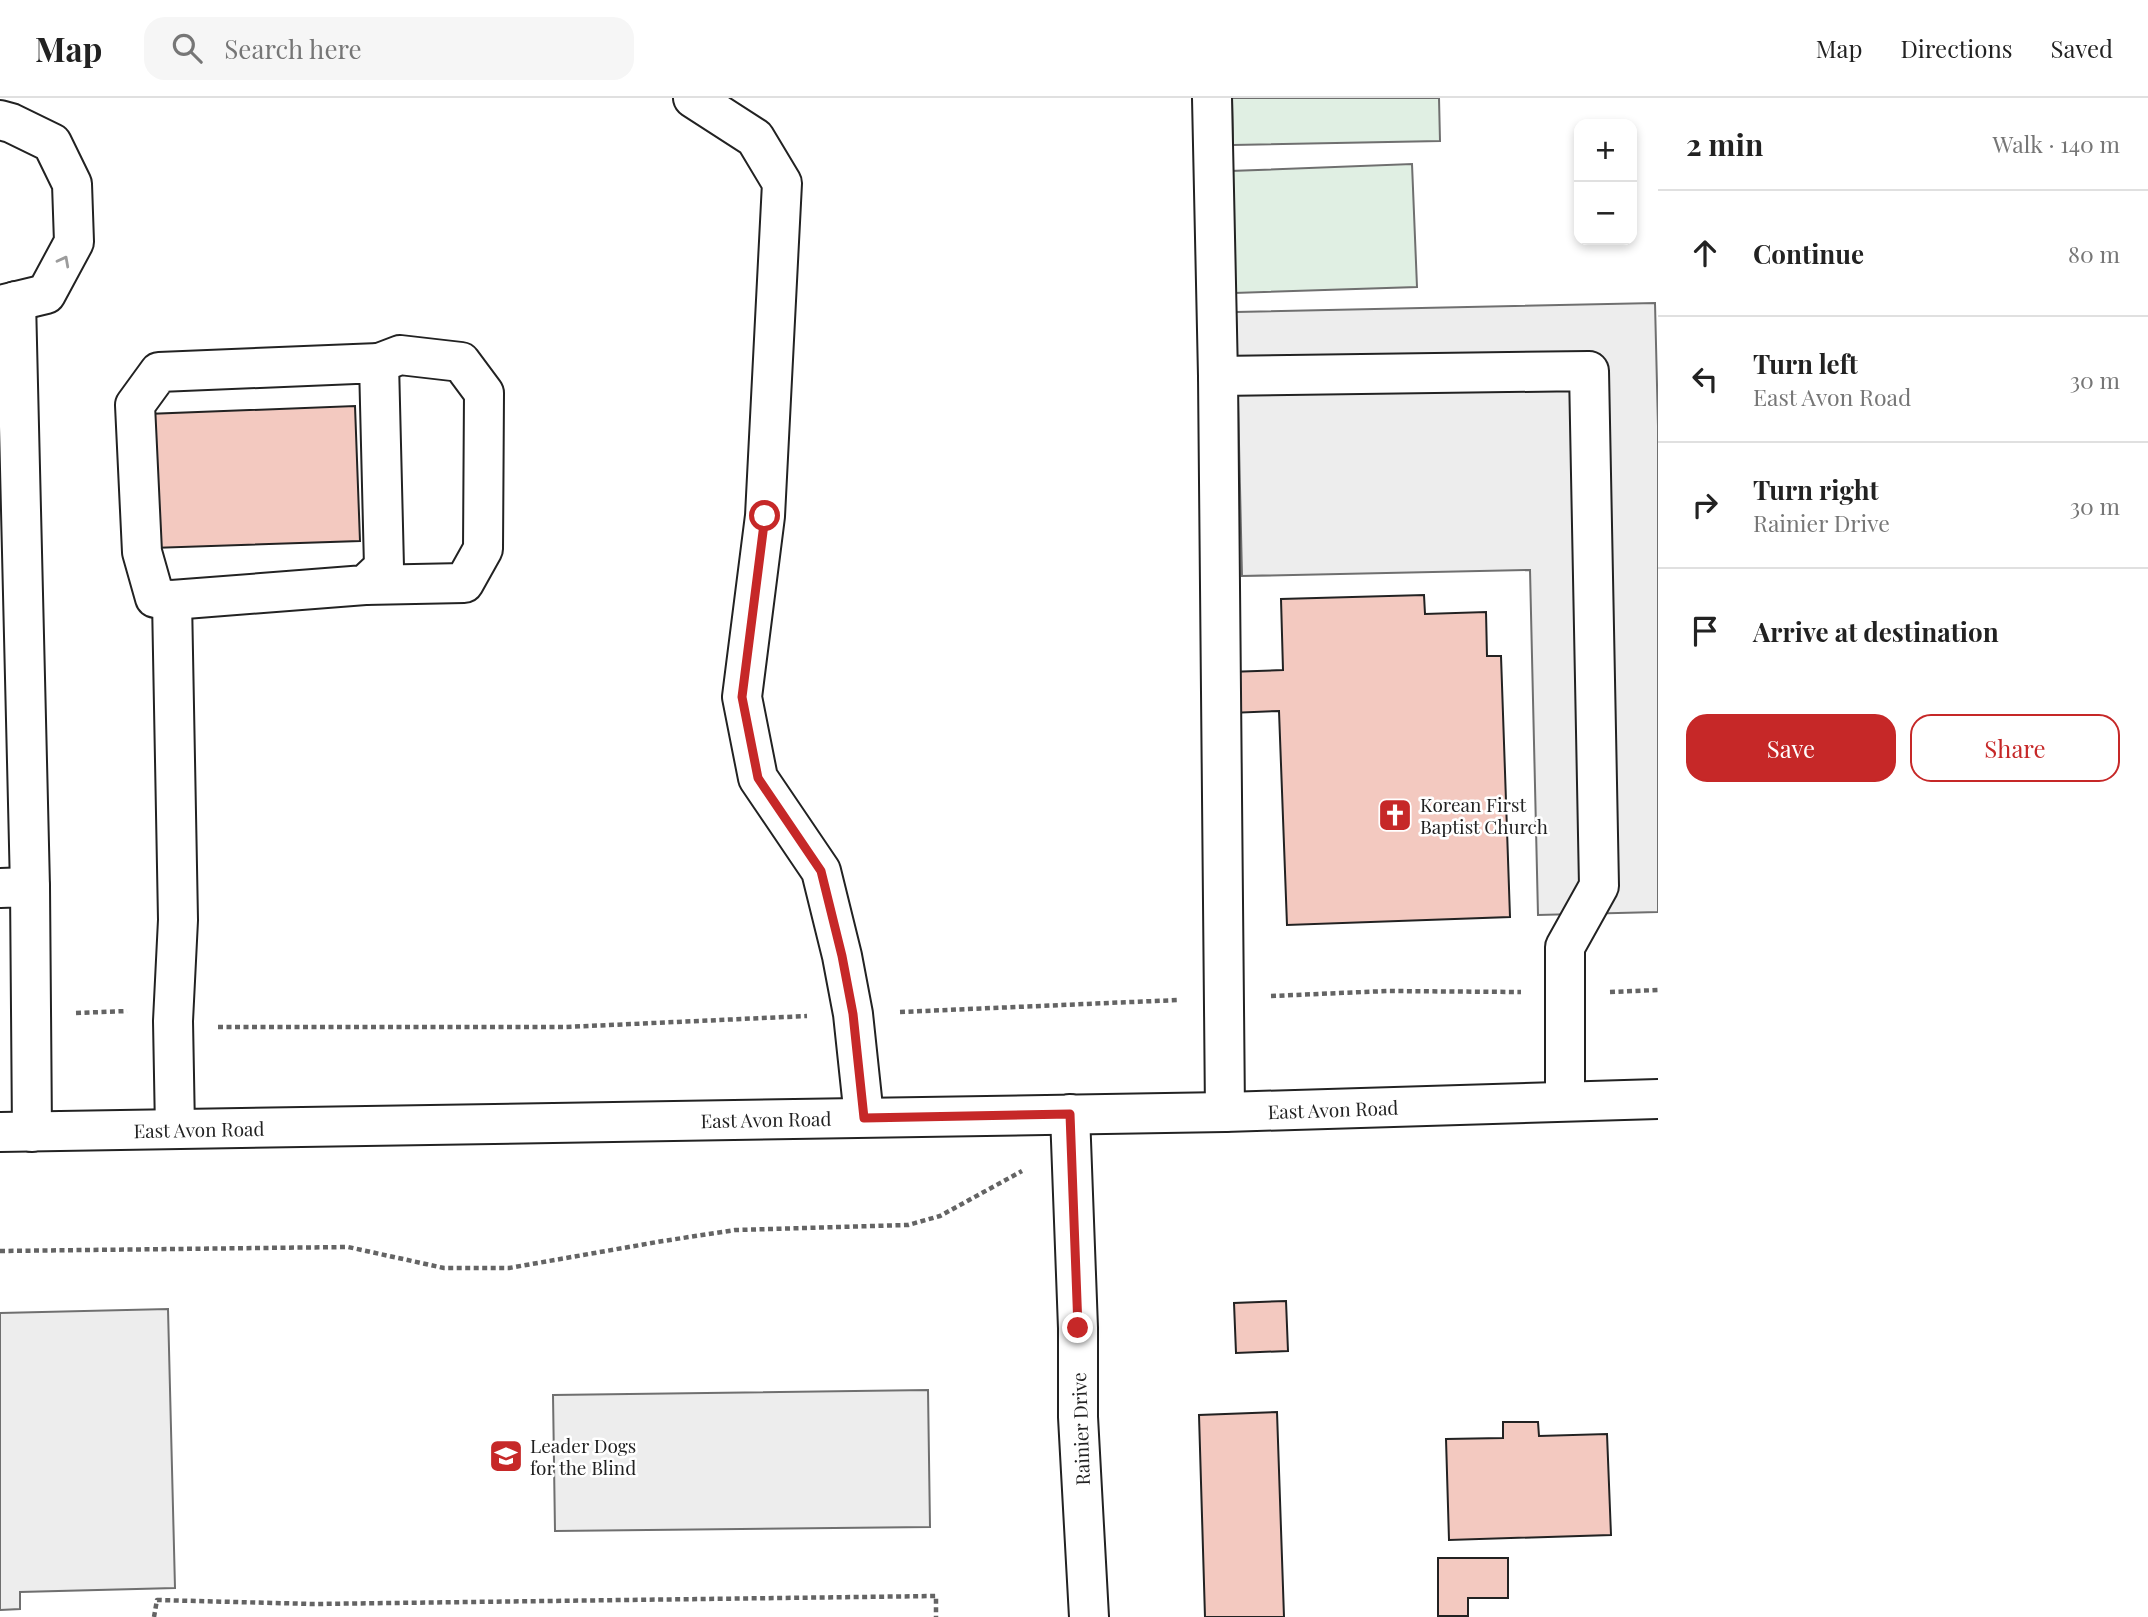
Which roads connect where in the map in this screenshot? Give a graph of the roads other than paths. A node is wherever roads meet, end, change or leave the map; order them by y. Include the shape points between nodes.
1 (693, 98) edge
2 (1212, 98) edge
3 (0, 120) edge
4 (8, 303) edge
5 (379, 363) junction
6 (1218, 376) junction
7 (10, 445) edge
8 (365, 585) junction
9 (172, 600) junction
10 (15, 888) edge
11 (1658, 1099) edge
12 (1565, 1101) junction
13 (1225, 1112) junction
14 (1070, 1114) junction
15 (864, 1118) junction
16 (175, 1129) junction
17 (16, 1132) edge
18 (1089, 1617) edge

1 - 15 main road via 755,138 782,183 765,516 742,697 758,778 821,871 853,1014
2 - 6 main road
4 -> 3 main road via 46,294 74,242 72,184 52,143
4 - 7 main road
5 - 8 main road via 384,567
5 - 8 main road via 400,355 461,362 484,393 483,549 464,583
5 - 9 main road via 159,372 135,405 142,552 155,598
6 - 12 main road via 1589,371 1599,886 1565,947
6 - 13 main road
7 - 10 main road
8 - 9 main road
9 - 16 main road via 178,920 173,1021
10 - 17 main road
11 - 12 main road, East Avon Road
12 - 13 main road, East Avon Road
13 - 14 main road, East Avon Road
14 - 15 main road, East Avon Road
14 - 18 main road, Rainier Drive
15 - 16 main road, East Avon Road
16 - 17 main road, East Avon Road

